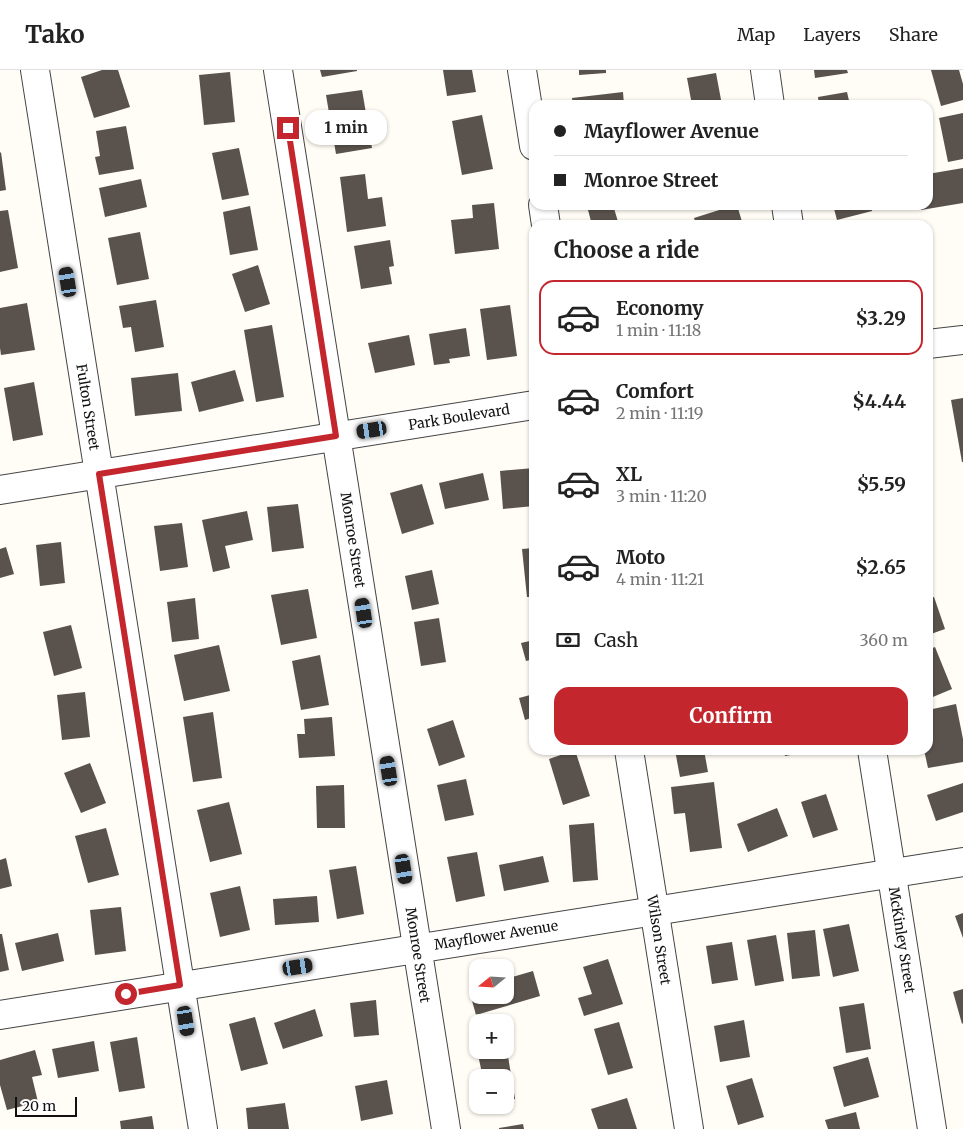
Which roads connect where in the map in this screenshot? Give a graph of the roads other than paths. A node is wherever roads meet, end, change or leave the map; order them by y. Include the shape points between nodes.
1 (35, 70) edge
2 (278, 70) edge
3 (522, 70) edge
4 (765, 70) edge
5 (769, 100) edge
6 (529, 114) edge
7 (963, 340) edge
8 (933, 343) edge
9 (529, 406) edge
10 (336, 436) junction
11 (99, 474) junction
12 (0, 490) edge
13 (630, 755) edge
14 (873, 755) edge
15 (963, 862) edge
16 (892, 873) junction
17 (654, 910) junction
18 (417, 948) junction
19 (180, 985) junction
20 (0, 1014) edge
21 (203, 1129) edge
22 (446, 1129) edge
23 (689, 1129) edge
24 (932, 1129) edge

1 - 11 street, Fulton Street
2 - 10 street, Monroe Street
3 - 6 street
4 - 5 street
7 - 8 street
9 - 10 street, Park Boulevard
10 - 11 street, Park Boulevard
10 - 18 street, Monroe Street
11 - 12 street, Park Boulevard
11 - 19 street, Fulton Street
13 - 17 street, Wilson Street
14 - 16 street, McKinley Street
15 - 16 street, Mayflower Avenue
16 - 17 street, Mayflower Avenue
16 - 24 street, McKinley Street
17 - 18 street, Mayflower Avenue
17 - 23 street, Wilson Street
18 - 19 street, Mayflower Avenue
18 - 22 street, Monroe Street
19 - 20 street, Mayflower Avenue
19 - 21 street, Fulton Street

